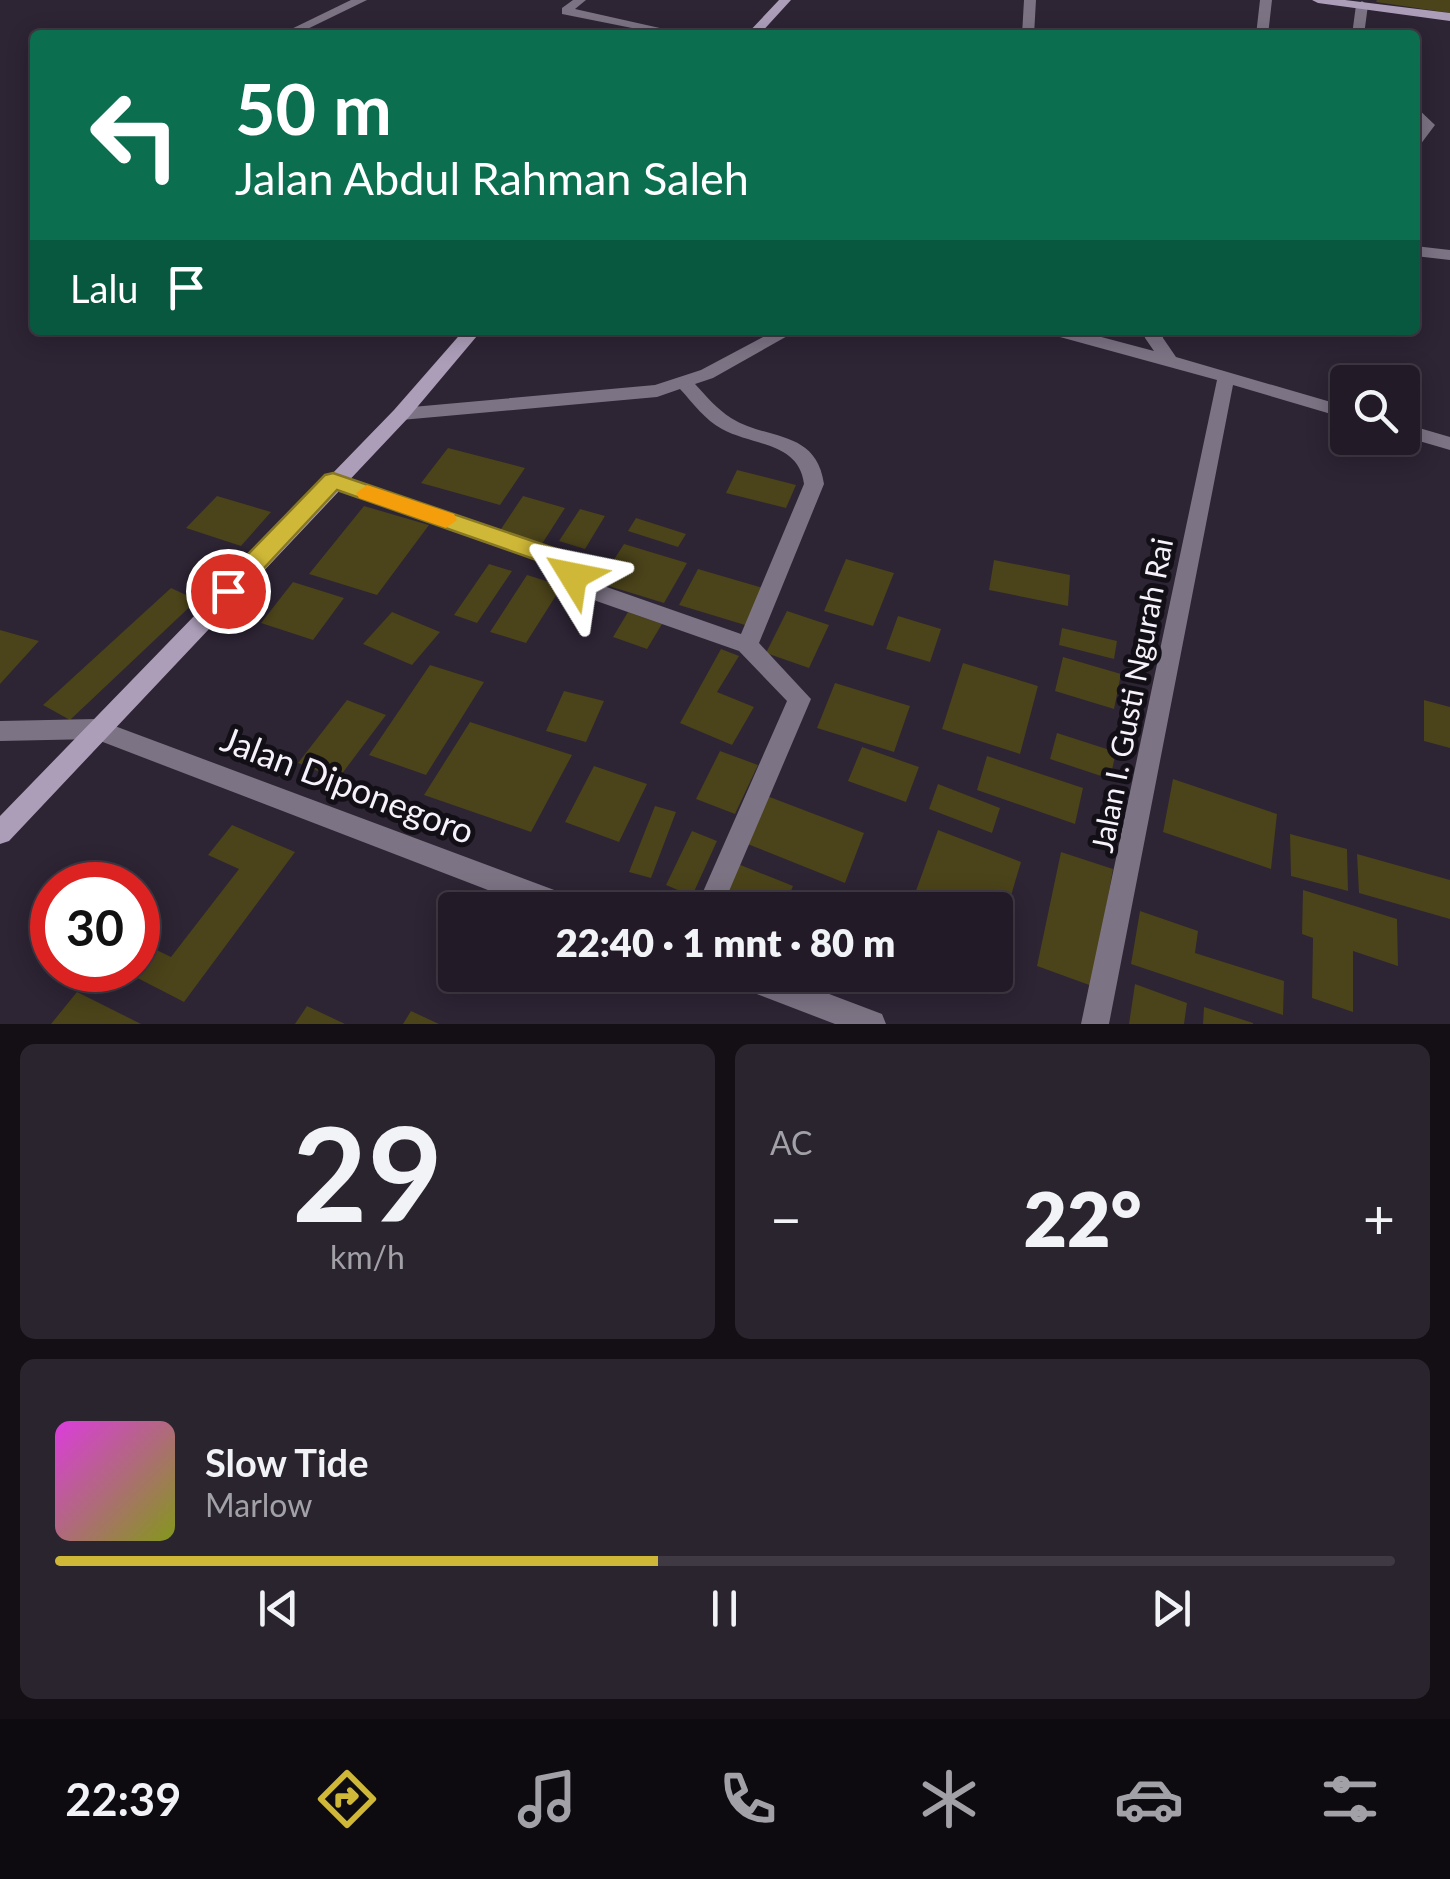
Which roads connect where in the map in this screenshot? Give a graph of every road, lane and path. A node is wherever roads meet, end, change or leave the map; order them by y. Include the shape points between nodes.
1 (360, 0) edge
2 (580, 0) edge
3 (785, 0) edge
4 (1030, 0) edge
5 (1266, 0) edge
6 (1318, 0) edge
7 (1358, 3) edge
8 (1450, 17) edge
9 (297, 30) edge
10 (659, 30) edge
11 (757, 30) edge
12 (1028, 30) edge
13 (1263, 30) edge
14 (1358, 30) edge
15 (1420, 116) edge
16 (1420, 135) edge
17 (1420, 251) edge
18 (1450, 256) edge
19 (470, 335) edge
20 (779, 335) edge
21 (1074, 335) edge
22 (1156, 335) edge
23 (1170, 361) junction
24 (1226, 378) junction
25 (684, 383) junction
26 (1330, 408) edge
27 (400, 414) junction
28 (1420, 435) edge
29 (1450, 444) edge
30 (333, 481) junction
31 (747, 645) junction
32 (96, 729) junction
33 (0, 731) edge
34 (0, 832) edge
35 (525, 892) edge
36 (716, 892) edge
37 (788, 992) edge
38 (872, 1024) edge
39 (1094, 1024) edge

1 - 9 street
2 - 10 street via 566,12
3 - 11 main road
4 - 12 street
5 - 13 street
6 - 7 main road
7 - 8 main road
7 - 14 street
15 - 16 street via 1428,125
17 - 18 street
19 - 27 main road
20 - 25 street
21 - 23 street
22 - 23 street
23 - 24 street
24 - 26 street
24 - 39 street, Jalan I. Gusti Ngurah Rai
25 - 27 street via 657,391
25 - 31 street via 726,425 803,454 814,471
27 - 30 main road
28 - 29 street
30 - 31 street via 557,558 594,590
30 - 32 main road
31 - 36 street via 799,698
32 - 33 street
32 - 34 main road
32 - 35 street, Jalan Diponegoro
37 - 38 street

